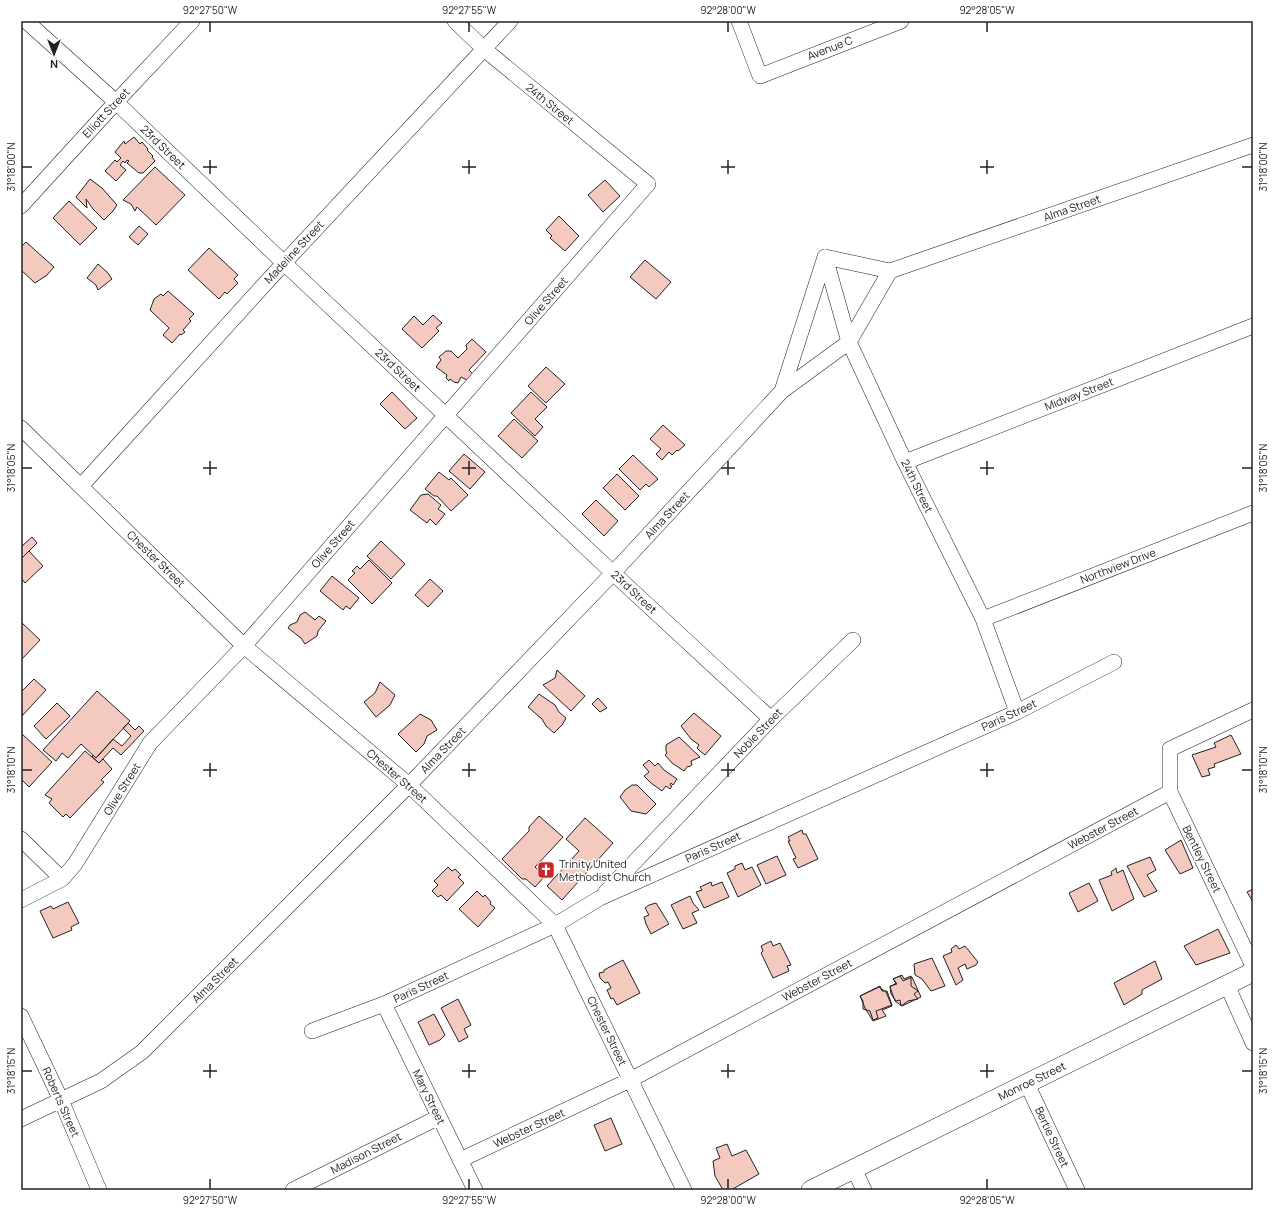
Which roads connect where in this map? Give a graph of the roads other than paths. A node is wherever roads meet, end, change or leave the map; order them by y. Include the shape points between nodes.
1 (26, 21) edge
2 (192, 21) edge
3 (455, 21) edge
4 (510, 21) edge
5 (739, 21) edge
6 (901, 21) edge
7 (484, 50) junction
8 (116, 102) junction
9 (1253, 145) edge
10 (648, 184) joint
11 (21, 206) edge
12 (825, 257) junction
13 (284, 263) junction
14 (890, 271) junction
15 (1253, 326) edge
16 (849, 342) junction
17 (782, 391) junction
18 (447, 415) junction
19 (21, 428) edge
20 (905, 462) junction
21 (82, 486) junction
22 (1253, 513) edge
23 (613, 573) junction
24 (983, 619) junction
25 (853, 640) dead end
26 (244, 646) junction
27 (1114, 662) dead end
28 (1253, 710) edge
29 (1018, 712) junction
30 (771, 718) junction
31 (410, 785) junction
32 (1170, 792) junction
33 (21, 839) edge
34 (62, 879) junction
35 (600, 898) junction
36 (21, 900) edge
37 (555, 925) junction
38 (1253, 966) edge
39 (1253, 972) edge
40 (1227, 985) junction
41 (384, 1004) junction
42 (21, 1016) edge
43 (312, 1031) dead end
44 (1253, 1043) edge
45 (630, 1080) junction
46 (1027, 1084) junction
47 (61, 1100) junction
48 (439, 1116) junction
49 (21, 1119) edge
50 (460, 1160) junction
51 (854, 1169) junction
52 (99, 1190) edge
53 (293, 1190) edge
54 (475, 1190) edge
55 (684, 1190) edge
56 (811, 1190) edge
57 (864, 1190) edge
58 (1077, 1190) edge

1 - 8 street, 23rd Street
2 - 8 street, Elliott Street
3 - 7 street, 24th Street
4 - 7 street, Madeline Street
5 - 6 street, Avenue C via 760,76
7 - 10 street, 24th Street
7 - 13 street, Madeline Street
8 - 11 street, Elliott Street
8 - 13 street, 23rd Street
9 - 14 street, Alma Street
10 - 18 street, Olive Street
12 - 14 street
12 - 16 street, 24th Street
12 - 17 street, Alma Street
13 - 18 street, 23rd Street
13 - 21 street, Madeline Street
14 - 16 street, Alma Street
15 - 20 street, Midway Street
16 - 17 street, Alma Street
16 - 20 street, 24th Street
17 - 23 street, Alma Street
18 - 23 street, 23rd Street
18 - 26 street, Olive Street
19 - 21 street, Chester Street
20 - 24 street, 24th Street
21 - 26 street, Chester Street
22 - 24 street, Northview Drive
23 - 30 street, 23rd Street
23 - 31 street, Alma Street
24 - 29 street, 24th Street
25 - 30 street, Noble Street
26 - 31 street, Chester Street
26 - 34 street, Olive Street via 150,743 75,864
27 - 29 street, Paris Street
28 - 32 street, Bentley Street via 1170,749
29 - 35 street, Paris Street
30 - 35 street, Noble Street
31 - 37 street, Chester Street
31 - 47 street, Alma Street via 142,1052 101,1081
32 - 38 street, Bentley Street
32 - 45 street, Webster Street
33 - 34 street
34 - 36 street, Olive Street
35 - 37 street, Paris Street
37 - 41 street, Paris Street
37 - 45 street, Chester Street
39 - 40 main road, Monroe Street
40 - 44 street
40 - 46 main road, Monroe Street
41 - 43 street, Paris Street
41 - 48 street, Mary Street
42 - 47 street, Roberts Street
45 - 50 street, Webster Street
45 - 55 street, Chester Street
46 - 51 main road, Monroe Street
46 - 58 street, Bertie Street
47 - 49 street, Alma Street
47 - 52 street, Roberts Street
48 - 50 street, Mary Street
48 - 53 street, Madison Street
50 - 54 street, Mary Street
51 - 56 main road, Monroe Street
51 - 57 street

